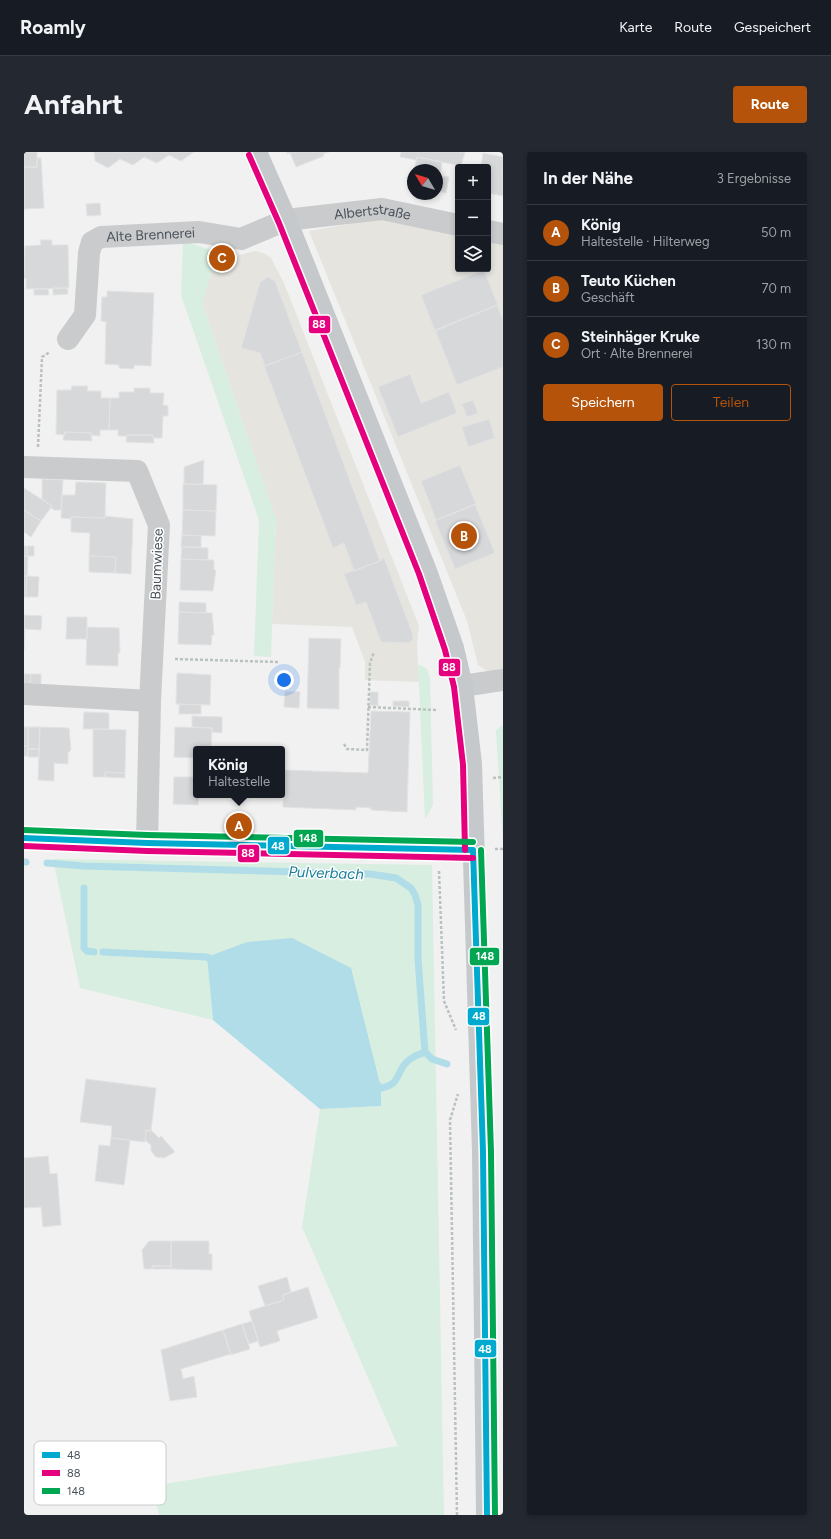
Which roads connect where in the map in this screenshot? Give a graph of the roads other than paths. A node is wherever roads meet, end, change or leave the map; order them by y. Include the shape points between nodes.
1 (256, 152) edge
2 (286, 220) junction
3 (455, 224) edge
4 (491, 232) edge
5 (503, 234) edge
6 (68, 339) road end
7 (30, 467) edge
8 (503, 680) edge
9 (462, 686) junction
10 (24, 694) edge
11 (150, 701) junction
12 (24, 838) edge
13 (147, 843) junction
14 (473, 850) junction
15 (487, 1515) edge

1 - 2 main road
2 - 3 street, Albertstraße via 382,208
2 - 6 street, Alte Brennerei via 241,239 199,232 96,239 88,253 85,315
2 - 9 main road via 426,571 453,648
4 - 5 street
7 - 11 street, Baumwiese via 137,471 159,525
8 - 9 street
9 - 14 main road via 471,764
10 - 11 street
11 - 13 street, Baumwiese
12 - 13 street
13 - 14 street
14 - 15 main road via 484,1152

